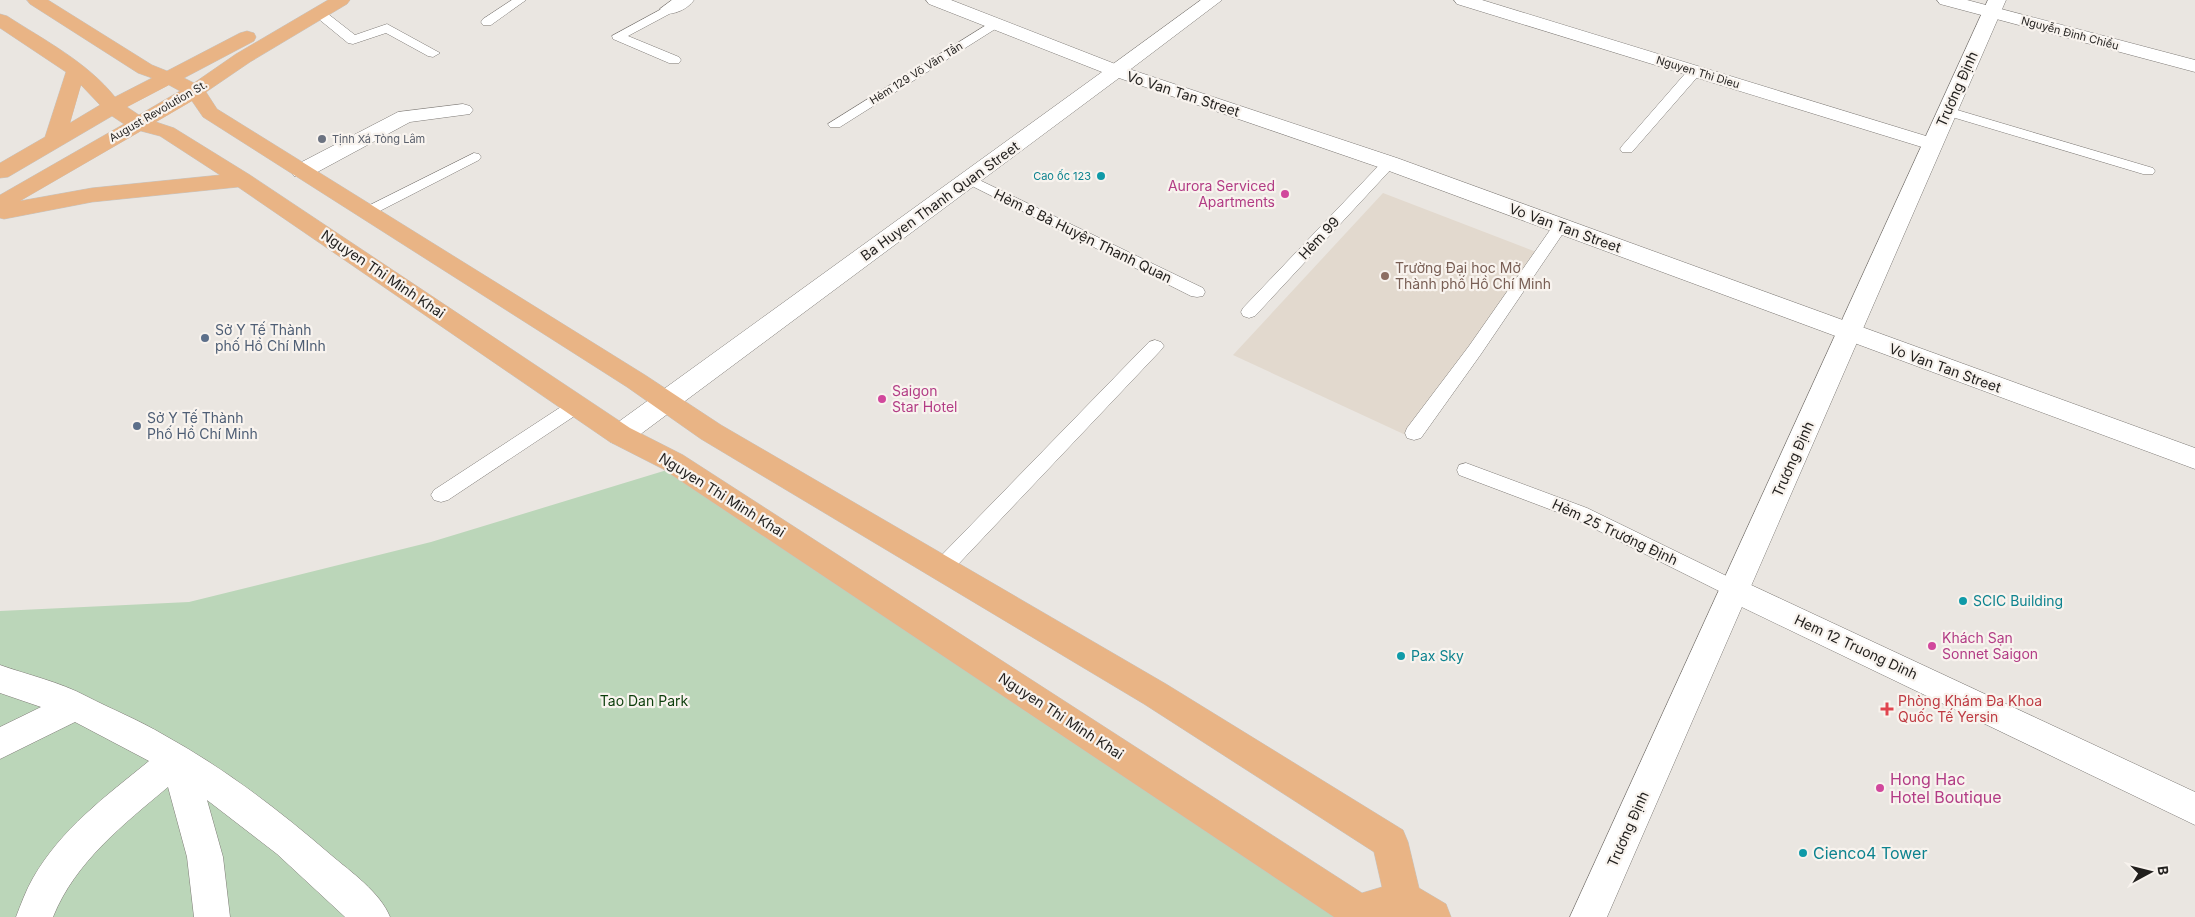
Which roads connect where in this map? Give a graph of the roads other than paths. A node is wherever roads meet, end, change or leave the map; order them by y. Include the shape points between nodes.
1 (36, 0) edge
2 (341, 0) edge
3 (520, 0) edge
4 (685, 0) edge
5 (934, 0) edge
6 (1213, 0) edge
7 (1463, 0) edge
8 (1946, 0) edge
9 (315, 6) edge
10 (1994, 6) edge
11 (669, 9) joint
12 (0, 20) edge
13 (487, 22) dead end
14 (996, 23) junction
15 (433, 53) dead end
16 (674, 60) dead end
17 (2195, 66) edge
18 (76, 70) junction
19 (1116, 71) junction
20 (1695, 71) junction
21 (168, 77) junction
22 (195, 91) junction
23 (112, 107) junction
24 (463, 110) dead end
25 (1947, 112) junction
26 (137, 123) junction
27 (835, 124) dead end
28 (54, 141) junction
29 (1932, 144) junction
30 (1628, 149) dead end
31 (474, 157) dead end
32 (1389, 163) junction
33 (302, 171) junction
34 (2148, 171) dead end
35 (0, 172) edge
36 (969, 179) junction
37 (242, 180) junction
38 (0, 204) edge
39 (367, 212) junction
40 (0, 213) edge
41 (1560, 226) junction
42 (1197, 292) dead end
43 (1249, 312) dead end
44 (1849, 332) junction
45 (1155, 346) dead end
46 (666, 402) junction
47 (576, 406) junction
48 (1414, 432) dead end
49 (620, 436) junction
50 (2195, 459) edge
51 (1466, 470) dead end
52 (441, 495) dead end
53 (942, 568) junction
54 (1734, 589) junction
55 (0, 679) edge
56 (75, 706) junction
57 (0, 744) edge
58 (176, 760) junction
59 (2195, 809) edge
60 (1403, 899) junction
61 (34, 917) edge
62 (212, 917) edge
63 (372, 917) edge
64 (1433, 917) edge
65 (1588, 917) edge

1 - 21 main road via 145,69
2 - 9 main road, August Revolution St.
3 - 13 lane
4 - 11 street
5 - 14 street, Vo Van Tan Street
6 - 19 street, Ba Huyen Thanh Quan Street
7 - 20 street, Nguyen Thi Dieu
8 - 10 street, Nguyễn Đình Chiểu
9 - 15 lane via 353,40 387,28
9 - 21 main road, August Revolution St.
9 - 22 main road, August Revolution St.
10 - 17 street, Nguyễn Đình Chiểu
10 - 25 street, Trương Định
11 - 16 lane via 618,36
12 - 18 main road, Nguyen Thi Minh Khai
14 - 19 street, Vo Van Tan Street
14 - 27 lane, Hẻm 129 Võ Văn Tần
18 - 23 main road, Nguyen Thi Minh Khai via 98,89
18 - 28 main road
19 - 32 street, Vo Van Tan Street
19 - 36 street, Ba Huyen Thanh Quan Street
20 - 29 street, Nguyen Thi Dieu
20 - 30 lane
21 - 22 main road
21 - 23 main road, August Revolution St.
22 - 26 main road, August Revolution St.
22 - 33 main road via 210,113
23 - 26 main road, Nguyen Thi Minh Khai
23 - 28 main road, August Revolution St.
24 - 33 street via 405,116
25 - 29 street, Trương Định
25 - 34 lane
26 - 37 main road, Nguyen Thi Minh Khai via 167,132
26 - 38 main road, August Revolution St.
28 - 35 main road, August Revolution St.
29 - 44 street, Trương Định
31 - 39 lane
32 - 41 street, Vo Van Tan Street
32 - 43 lane, Hẻm 99
33 - 39 main road
36 - 42 lane, Hẻm 8 Bà Huyện Thanh Quan
36 - 46 street, Ba Huyen Thanh Quan Street
37 - 40 main road via 99,193
37 - 47 main road, Nguyen Thi Minh Khai
39 - 46 main road
41 - 44 street, Vo Van Tan Street
41 - 48 lane
44 - 50 street, Vo Van Tan Street
44 - 54 street, Trương Định
45 - 53 lane
46 - 49 street, Ba Huyen Thanh Quan Street
46 - 53 main road via 711,432
47 - 49 main road, Nguyen Thi Minh Khai
47 - 52 lane
49 - 60 main road, Nguyen Thi Minh Khai via 673,462 1359,912
51 - 54 lane, Hẻm 25 Trương Định via 1580,513
53 - 60 main road via 1155,694 1390,842
54 - 59 street, Hem 12 Truong Dinh
54 - 65 street, Trương Định
55 - 56 street
56 - 57 street
56 - 58 street
58 - 61 street via 91,832 70,854 52,877
58 - 62 street via 193,804 204,854
58 - 63 street via 258,815
60 - 64 main road

